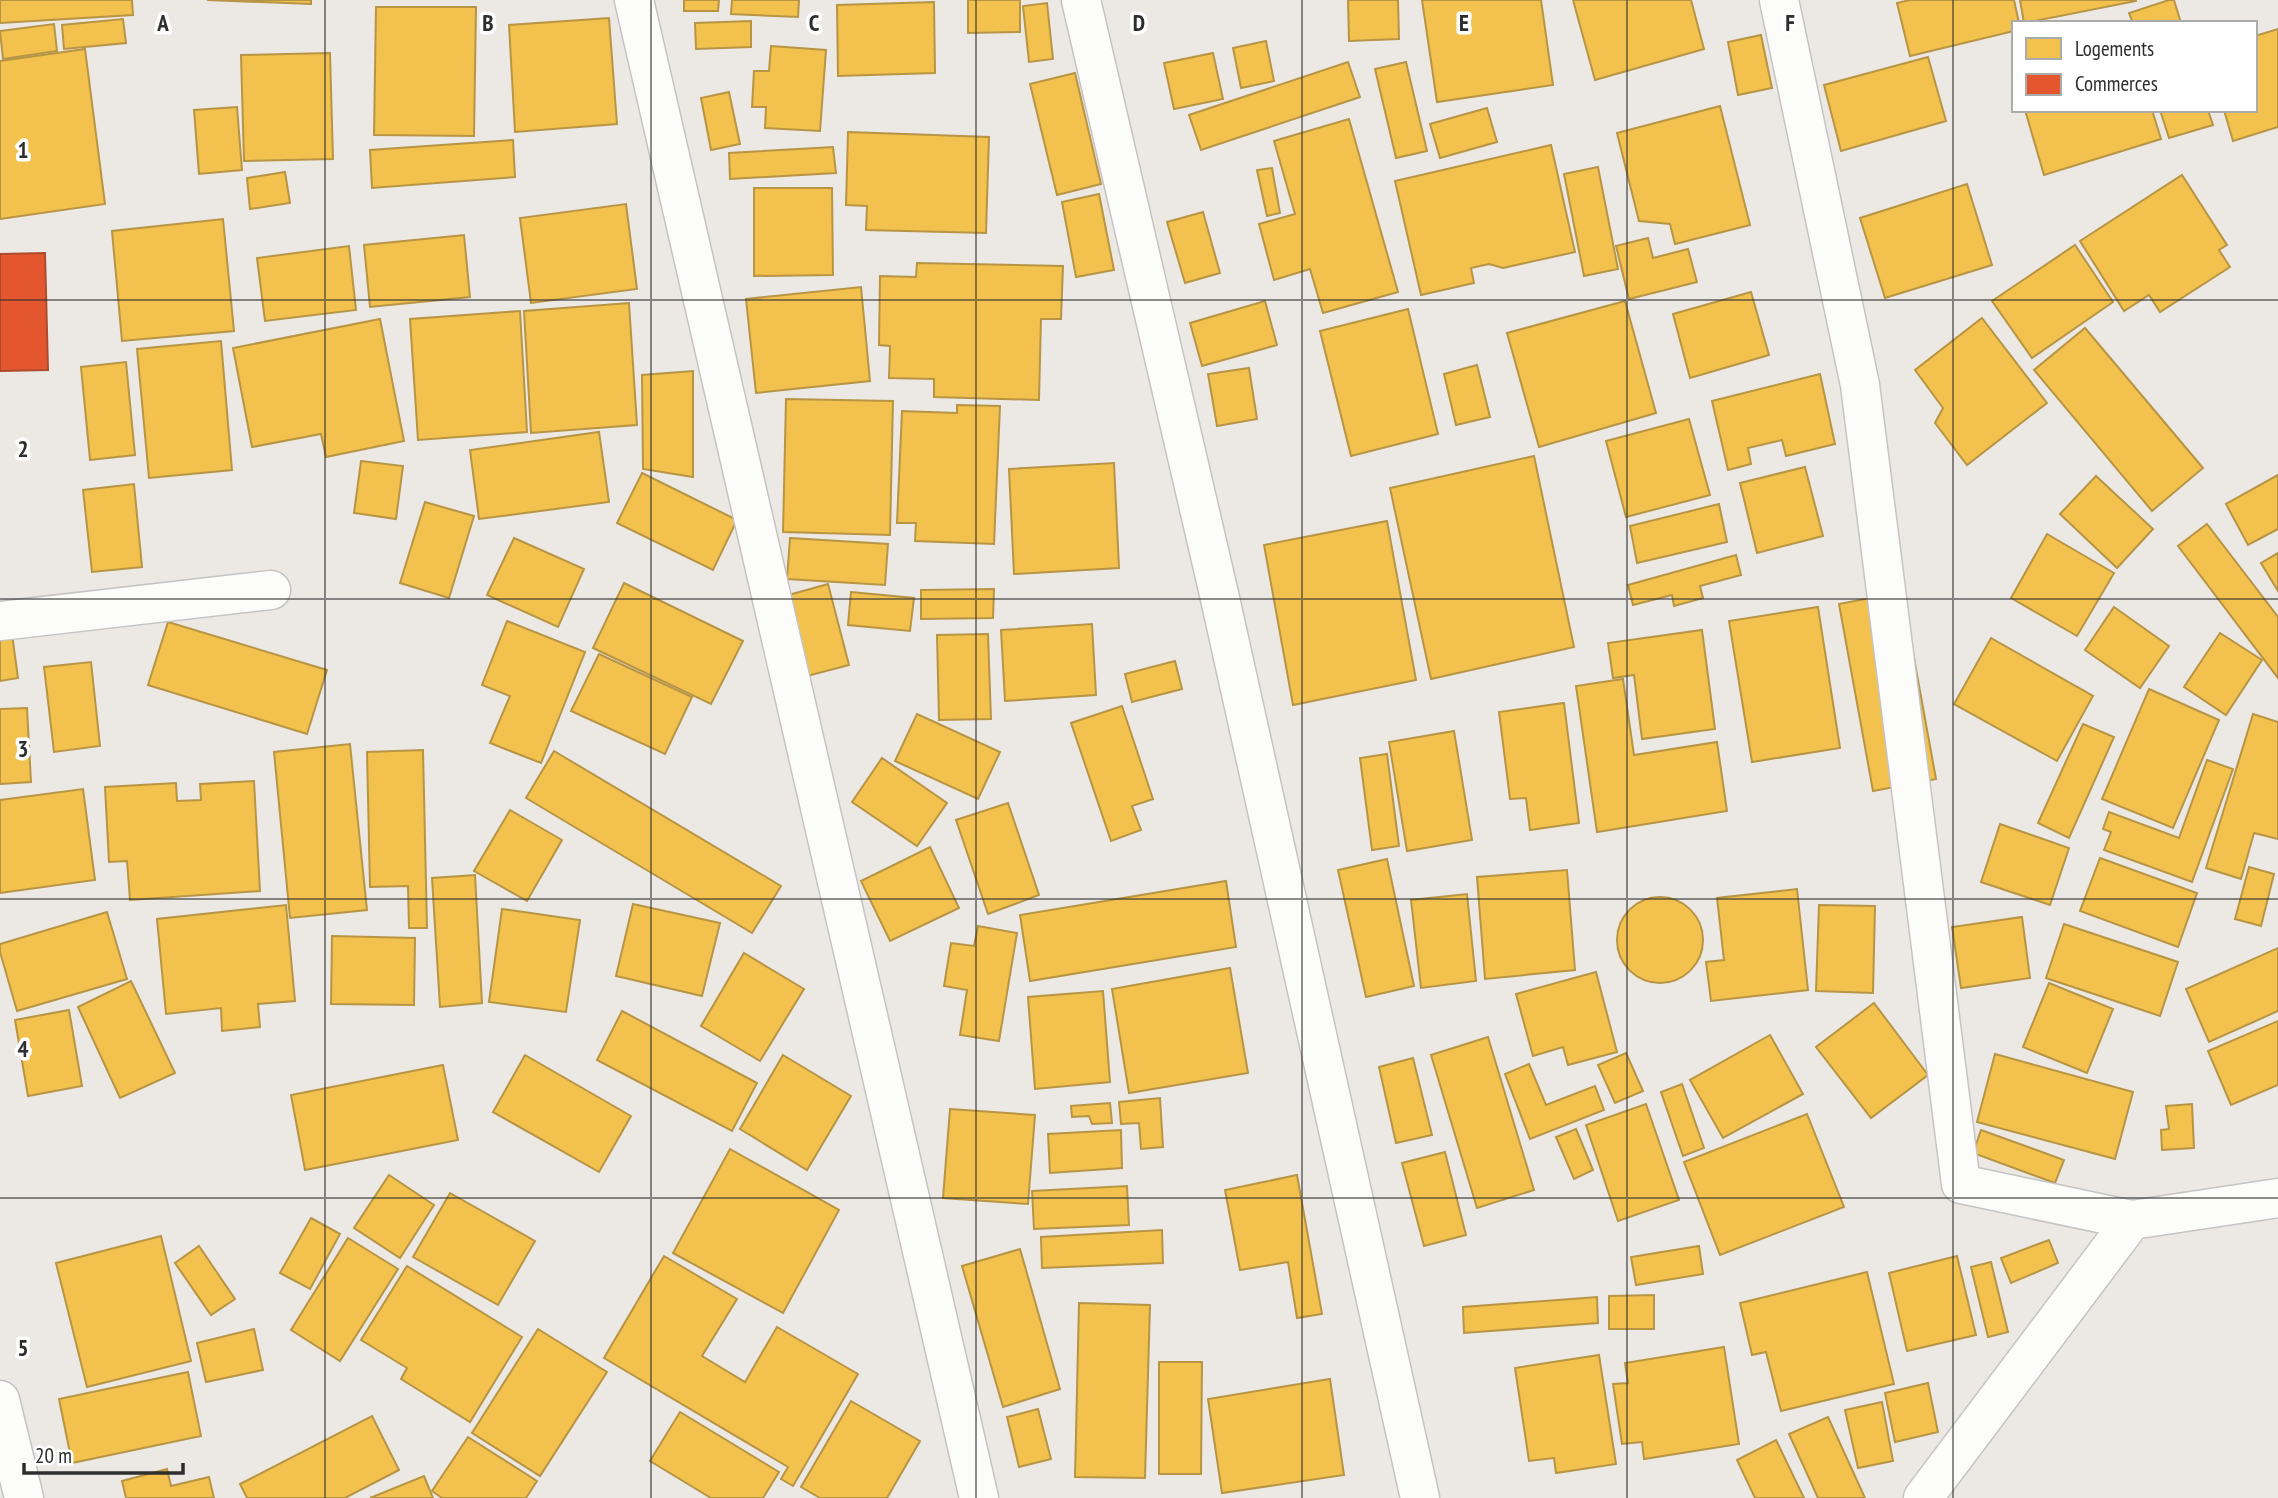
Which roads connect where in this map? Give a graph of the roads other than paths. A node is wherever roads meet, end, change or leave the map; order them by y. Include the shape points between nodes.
1 (634, 0) edge
2 (1081, 0) edge
3 (1779, 0) edge
4 (271, 590) dead end
5 (0, 621) edge
6 (2278, 1198) edge
7 (2132, 1220) junction
8 (0, 1400) edge
9 (24, 1498) edge
10 (979, 1498) edge
11 (1420, 1498) edge
12 (1923, 1498) edge

1 - 10 street
2 - 11 street
3 - 7 street via 1860,385 1961,1184
4 - 5 street
6 - 7 street
7 - 12 street
8 - 9 street

